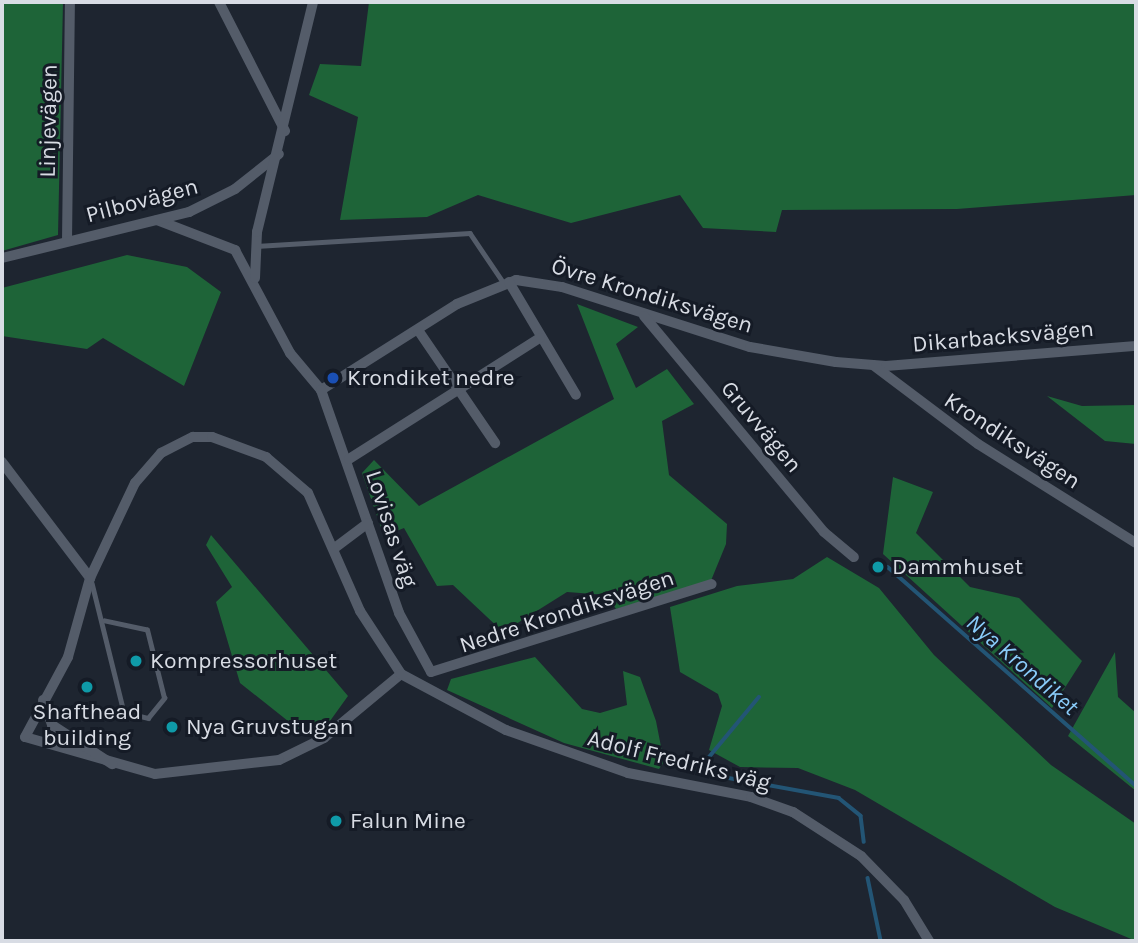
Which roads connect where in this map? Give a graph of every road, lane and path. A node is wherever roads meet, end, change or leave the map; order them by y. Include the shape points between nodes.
1 (69, 2) edge
2 (219, 2) edge
3 (313, 2) edge
4 (285, 131) junction
5 (279, 154) junction
6 (157, 220) junction
7 (67, 241) junction
8 (255, 246) junction
9 (2, 258) edge
10 (255, 278) junction
11 (506, 282) junction
12 (644, 316) junction
13 (418, 330) junction
14 (540, 338) junction
15 (1136, 346) edge
16 (873, 365) junction
17 (321, 390) junction
18 (461, 391) junction
19 (576, 395) dead end
20 (495, 443) dead end
21 (349, 459) junction
22 (2, 462) edge
23 (368, 523) junction
24 (1136, 543) edge
25 (336, 547) junction
26 (854, 557) dead end
27 (90, 578) junction
28 (711, 584) dead end
29 (105, 621) junction
30 (434, 673) joint
31 (401, 674) junction
32 (46, 689) junction
33 (114, 766) junction
34 (929, 941) edge

1 - 7 street, Linjevägen
2 - 4 street
3 - 4 street
4 - 5 street
5 - 6 street, Pilbovägen via 208,204
5 - 8 street
6 - 7 street, Pilbovägen
6 - 10 street via 225,244
7 - 9 street, Pilbovägen
8 - 10 street
8 - 11 lane via 470,233
10 - 17 street via 290,353
11 - 12 street, Övre Krondiksvägen via 544,283
11 - 13 street
11 - 14 street
12 - 16 street, Övre Krondiksvägen via 750,347
12 - 26 street, Gruvvägen via 824,532
13 - 17 street
13 - 18 street
14 - 18 street
14 - 19 street
15 - 16 street, Dikarbacksvägen
16 - 24 street, Krondiksvägen via 978,444
17 - 21 street, Lovisas väg
18 - 20 street
18 - 21 street
21 - 23 street, Lovisas väg
22 - 27 street
23 - 25 street
23 - 30 street, Lovisas väg via 411,640
25 - 27 street, Adolf Fredriks väg via 322,513 290,474 238,443 193,437 146,466
25 - 31 street, Adolf Fredriks väg via 360,611
27 - 29 lane
27 - 32 street, Adolf Fredriks väg via 68,657
28 - 30 street, Nedre Krondiksvägen
29 - 29 lane via 124,712 148,718 164,698 147,630
31 - 33 street via 294,756 179,775
31 - 34 street, Adolf Fredriks väg via 518,735 628,773 751,797 793,812 861,856 904,900
32 - 33 street via 45,715 52,725
32 - 33 street, Adolf Fredriks väg via 25,737

